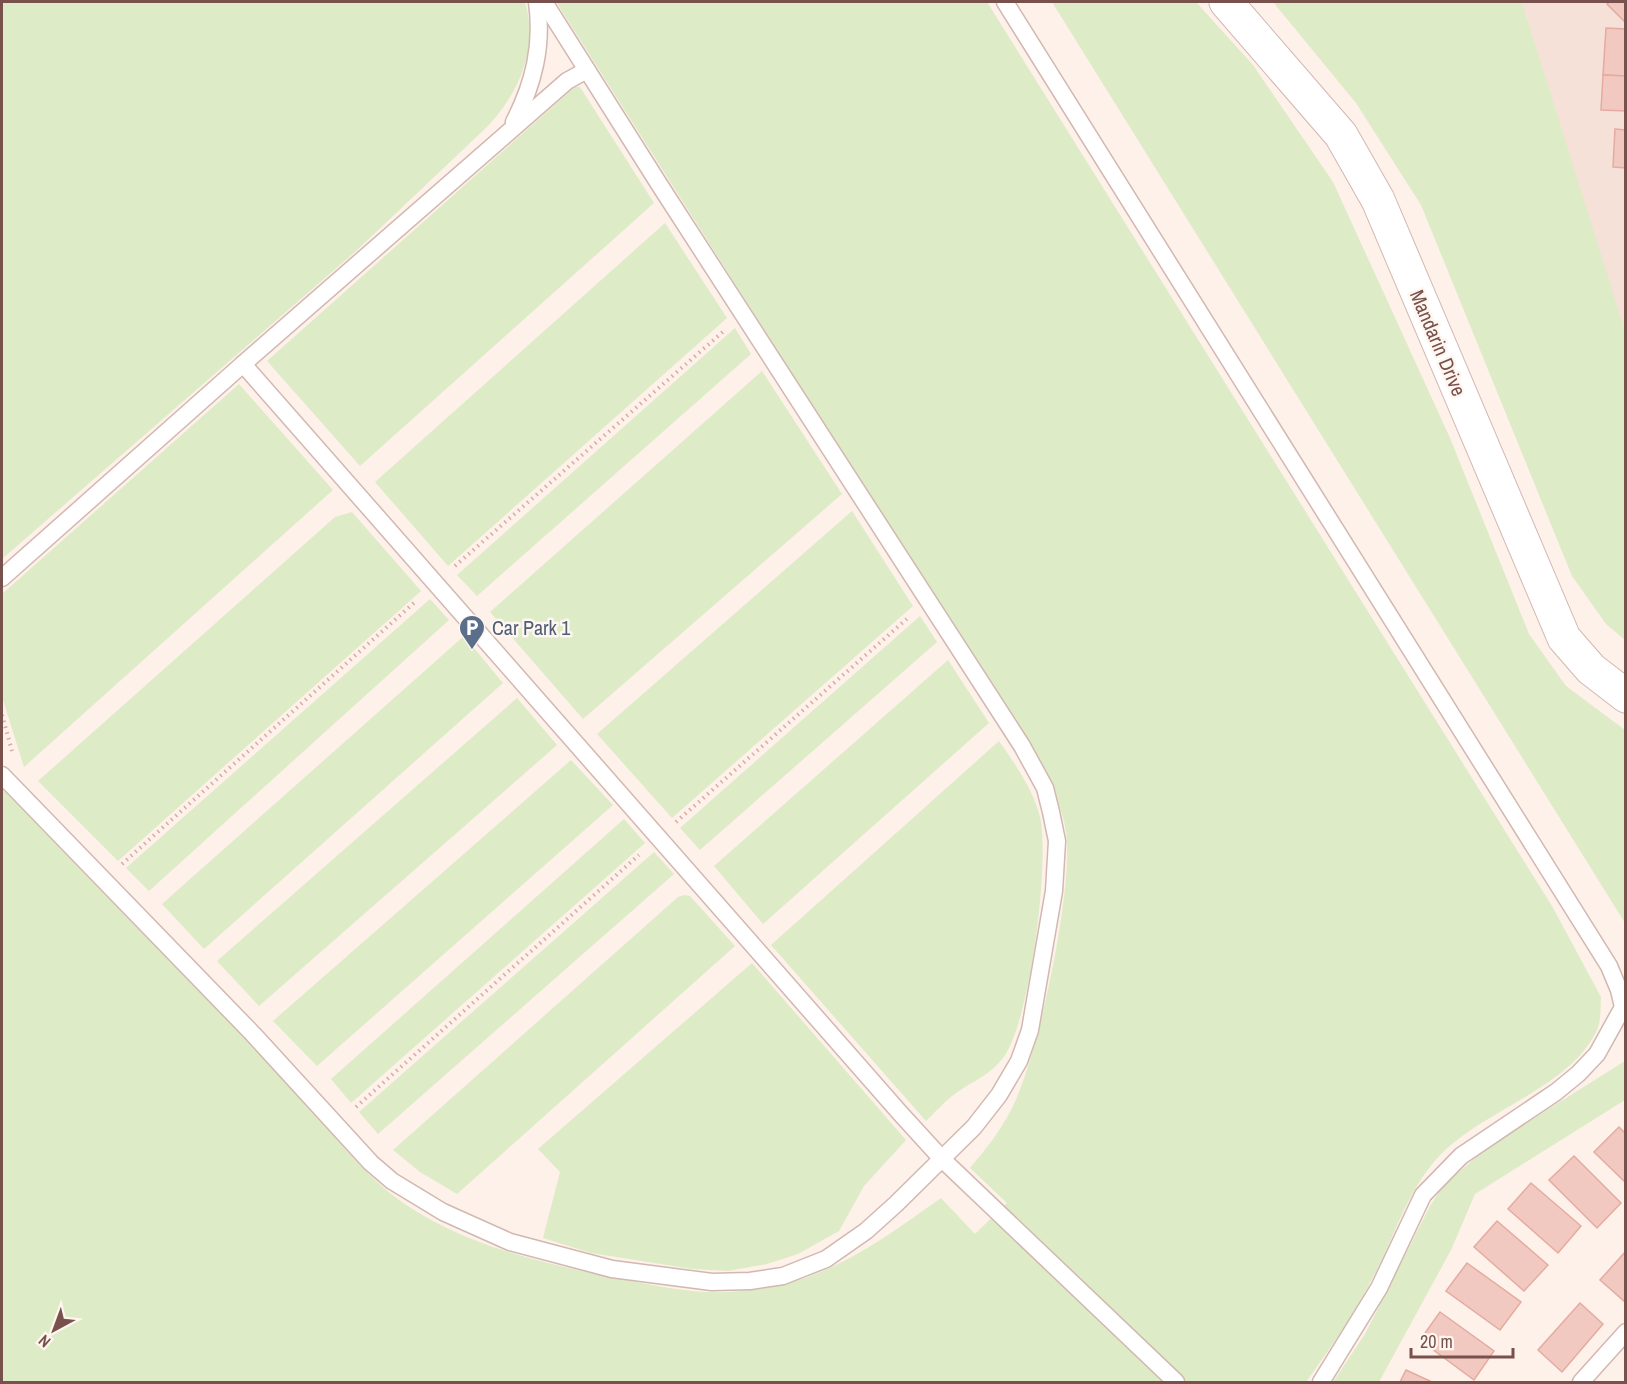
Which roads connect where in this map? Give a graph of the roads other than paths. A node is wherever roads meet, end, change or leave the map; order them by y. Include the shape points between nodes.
1 (537, 2) edge
2 (544, 2) edge
3 (1005, 2) edge
4 (1226, 2) edge
5 (587, 70) junction
6 (510, 130) junction
7 (243, 364) junction
8 (2, 578) edge
9 (1626, 696) edge
10 (2, 775) edge
11 (942, 1159) junction
12 (1626, 1332) edge
13 (1176, 1383) edge
14 (1322, 1383) edge
15 (1581, 1383) edge

1 - 6 lane via 539,46 535,72
2 - 5 lane
3 - 14 lane via 1596,946 1619,990 1623,1007 1597,1054 1578,1074 1461,1156 1423,1195 1379,1288
4 - 9 street, Mandarin Drive via 1341,135 1378,200 1564,638 1591,669
5 - 6 lane via 567,81
5 - 11 lane via 1022,746 1045,788 1057,842 1054,891 1029,1030 1019,1061 999,1095
6 - 7 lane
7 - 8 lane
7 - 11 lane
10 - 11 lane via 253,1034 371,1163 418,1199 510,1242 612,1269 711,1282 783,1276 826,1260 866,1231
11 - 13 lane
12 - 15 lane

